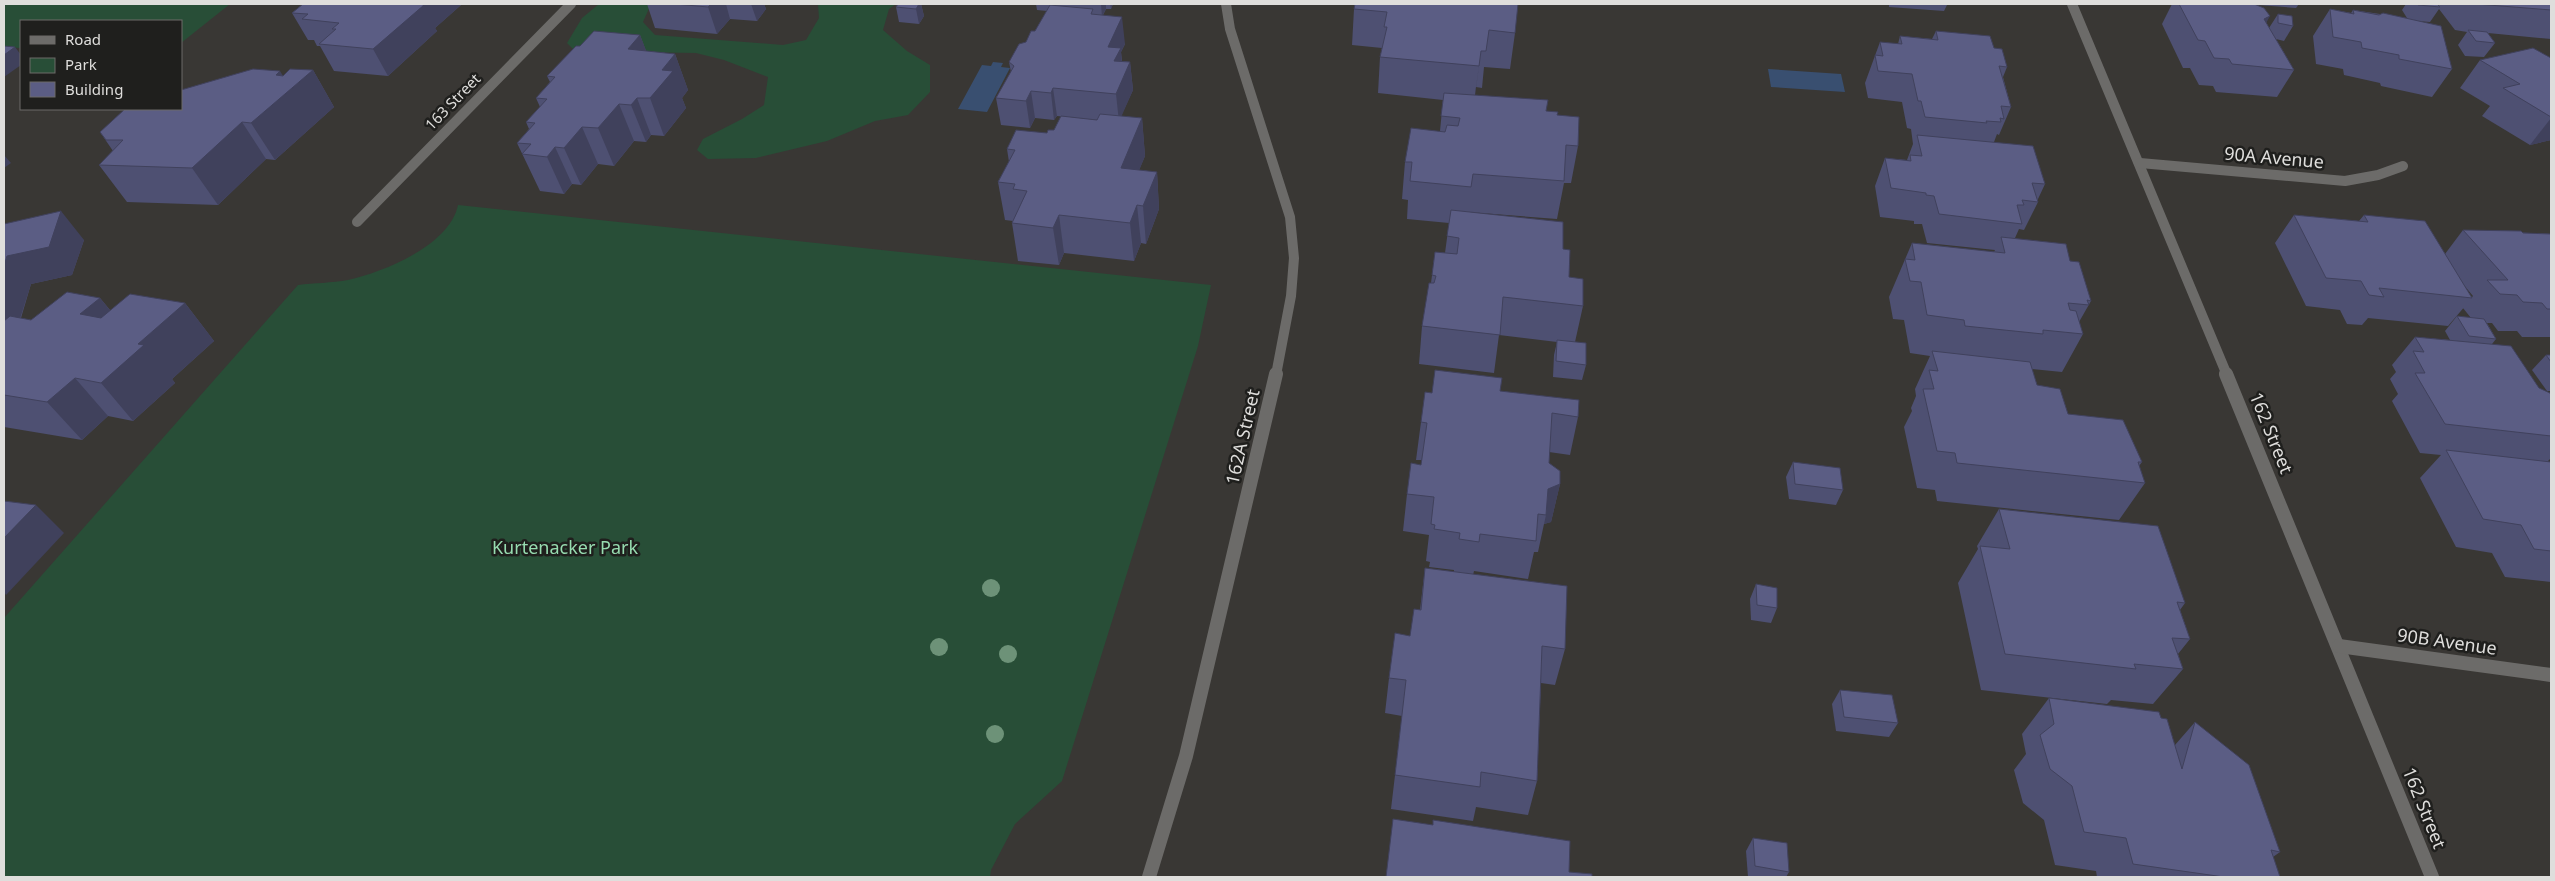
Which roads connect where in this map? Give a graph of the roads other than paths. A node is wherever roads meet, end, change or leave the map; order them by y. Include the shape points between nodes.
1 (571, 4) edge
2 (1226, 4) edge
3 (2072, 4) edge
4 (2140, 163) junction
5 (2403, 166) dead end
6 (357, 222) dead end
7 (2338, 646) junction
8 (2551, 675) edge
9 (1149, 877) edge
10 (2432, 877) edge

1 - 6 street, 163 Street
2 - 9 street, 162A Street via 1230,29 1290,217 1294,258 1291,296 1284,339 1186,756
3 - 4 street, 162 Street
4 - 5 street, 90A Avenue via 2345,181
4 - 7 street, 162 Street
7 - 8 street, 90B Avenue
7 - 10 street, 162 Street

